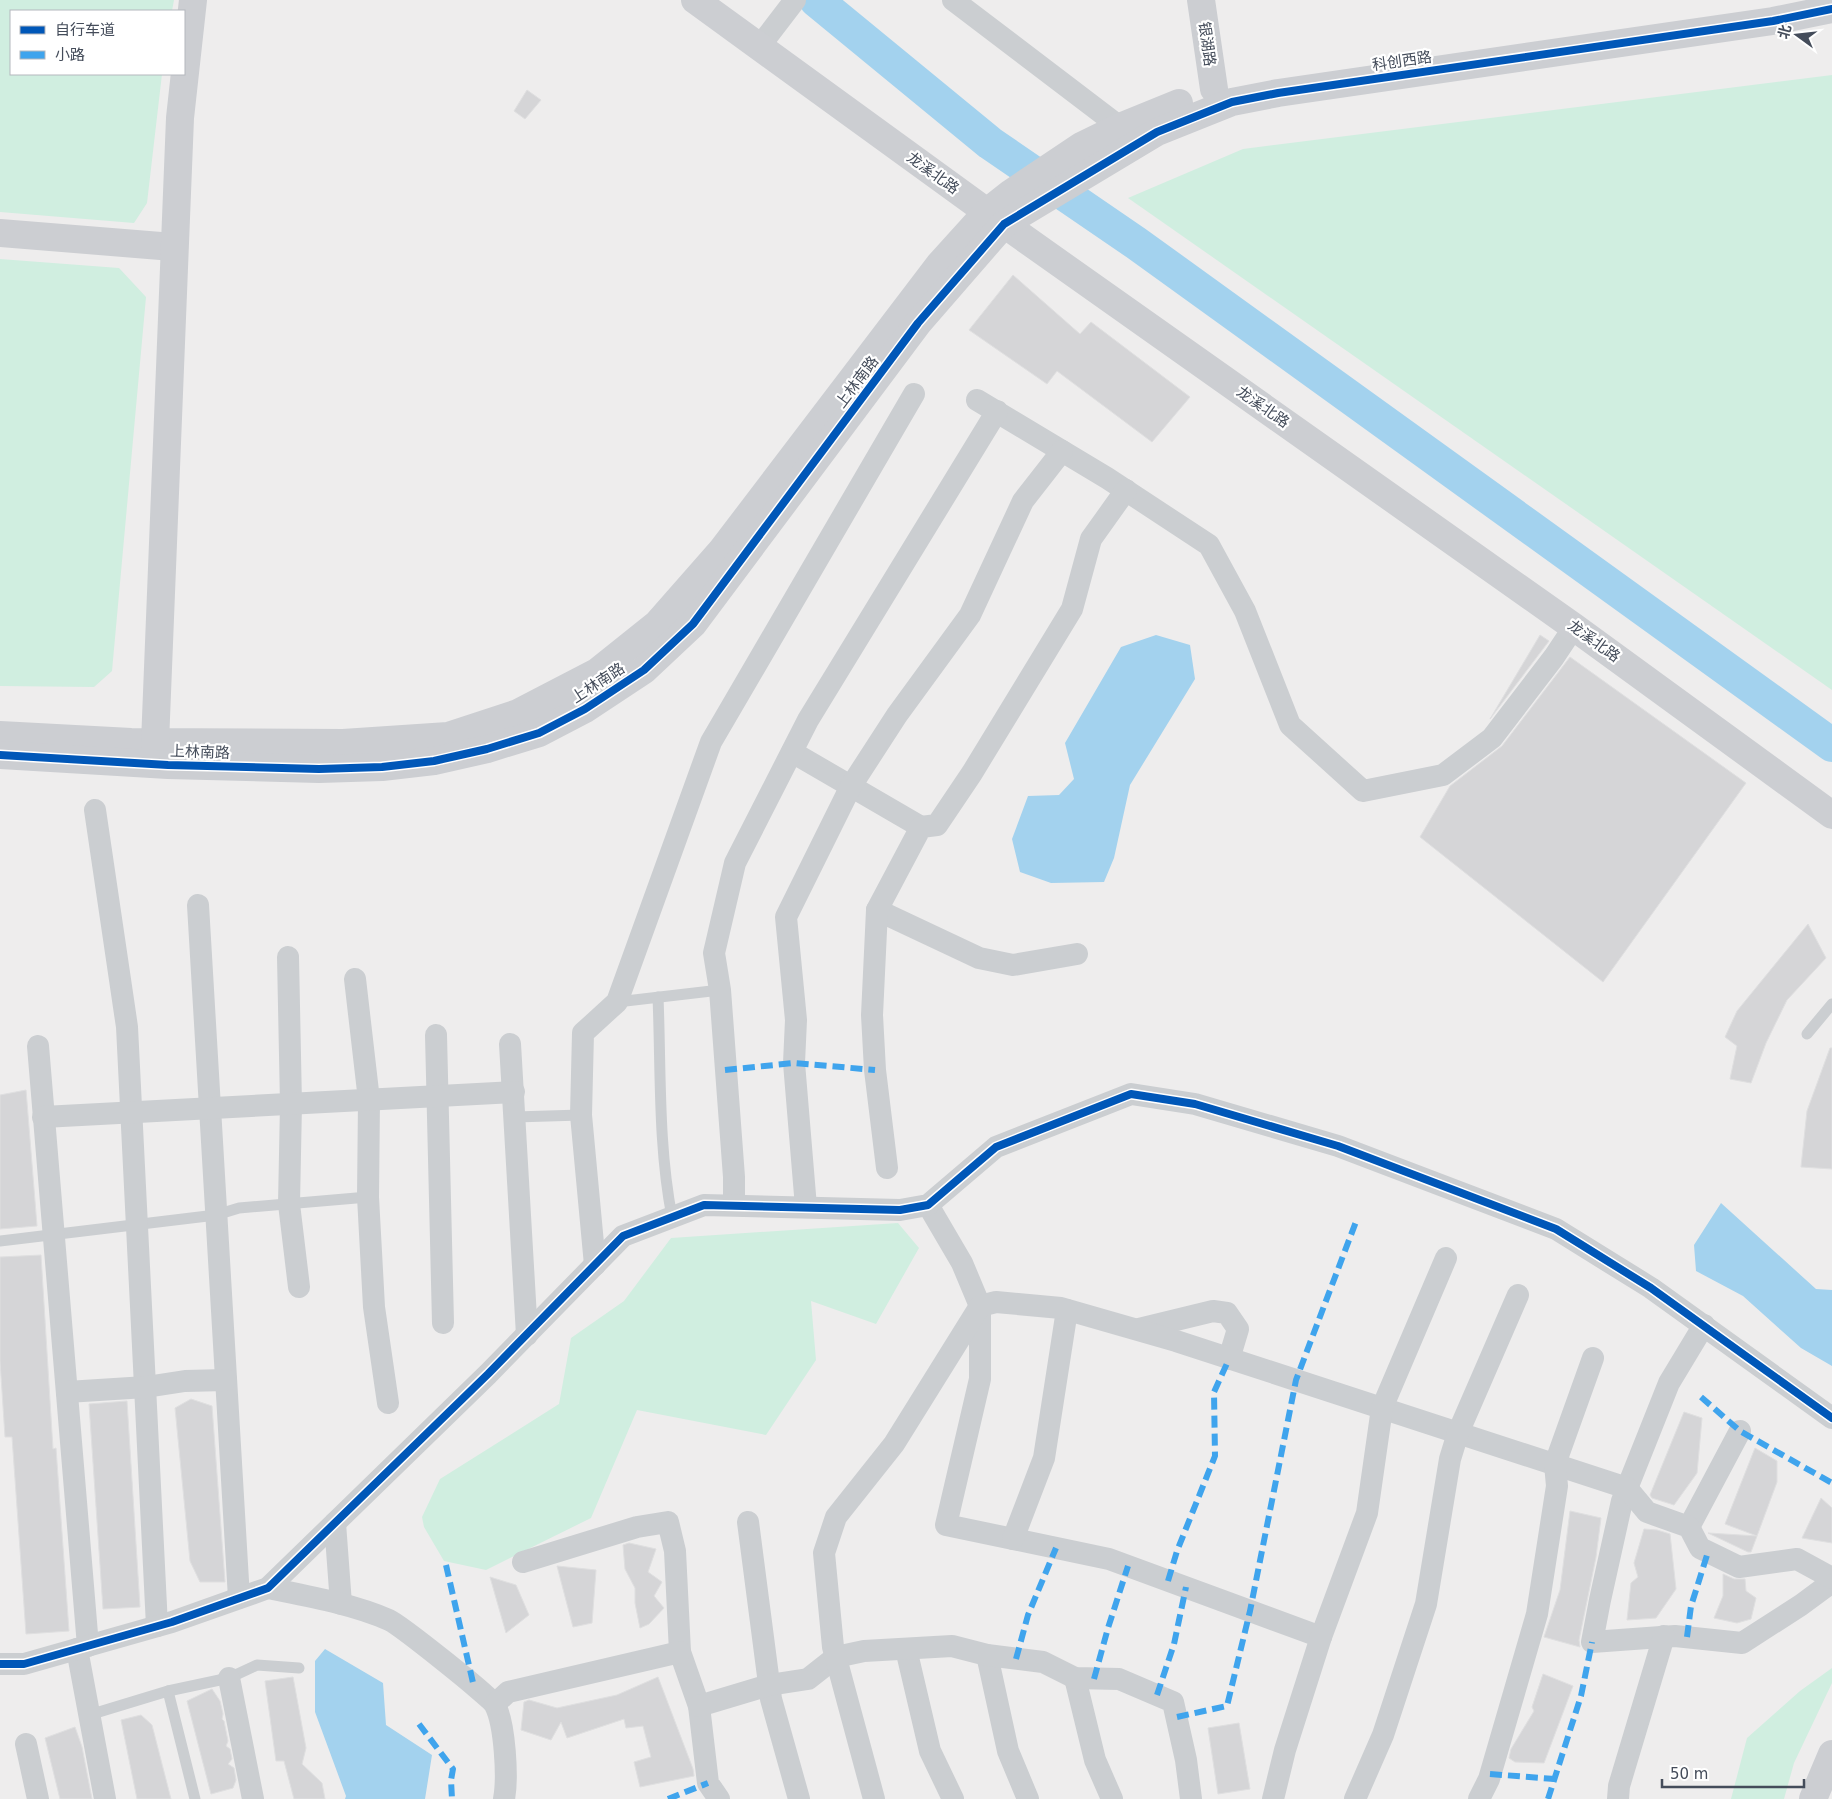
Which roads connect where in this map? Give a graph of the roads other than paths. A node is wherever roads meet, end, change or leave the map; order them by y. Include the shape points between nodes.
1 (193, 0) edge
2 (695, 0) edge
3 (795, 0) edge
4 (953, 0) edge
5 (1201, 0) edge
6 (1791, 0) edge
7 (1832, 10) edge
8 (759, 47) junction
9 (185, 73) edge
10 (185, 75) edge
11 (1214, 89) junction
12 (1120, 127) junction
13 (1021, 200) junction
14 (995, 218) junction
15 (0, 233) edge
16 (174, 247) junction
17 (914, 394) dead end
18 (977, 400) dead end
19 (997, 411) junction
20 (1062, 451) junction
21 (1126, 490) junction
22 (1574, 627) junction
23 (0, 736) edge
24 (154, 743) junction
25 (792, 752) junction
26 (0, 755) edge
27 (851, 786) junction
28 (95, 810) dead end
29 (1832, 814) edge
30 (921, 827) junction
31 (198, 906) dead end
32 (878, 910) junction
33 (1077, 954) dead end
34 (288, 957) dead end
35 (355, 979) dead end
36 (720, 990) junction
37 (658, 998) junction
38 (617, 1002) junction
39 (1832, 1004) edge
40 (1807, 1034) dead end
41 (436, 1035) dead end
42 (510, 1044) dead end
43 (38, 1046) dead end
44 (514, 1092) junction
45 (438, 1096) junction
46 (369, 1100) junction
47 (291, 1104) junction
48 (209, 1108) junction
49 (132, 1112) junction
50 (580, 1115) junction
51 (43, 1117) junction
52 (515, 1117) junction
53 (887, 1168) dead end
54 (368, 1198) junction
55 (289, 1204) junction
56 (734, 1205) junction
57 (928, 1205) junction
58 (806, 1207) junction
59 (216, 1215) junction
60 (672, 1217) junction
61 (137, 1224) junction
62 (53, 1234) junction
63 (0, 1241) edge
64 (1446, 1258) dead end
65 (595, 1265) junction
66 (299, 1287) dead end
67 (1518, 1296) dead end
68 (980, 1306) junction
69 (1067, 1310) junction
70 (443, 1323) dead end
71 (1704, 1325) junction
72 (1136, 1330) junction
73 (527, 1335) junction
74 (1229, 1358) junction
75 (1593, 1358) dead end
76 (226, 1380) junction
77 (146, 1387) junction
78 (66, 1392) junction
79 (388, 1403) dead end
80 (1382, 1408) junction
81 (1832, 1418) edge
82 (1740, 1432) dead end
83 (1458, 1433) junction
84 (1555, 1464) junction
85 (1627, 1488) junction
86 (748, 1522) dead end
87 (335, 1523) junction
88 (1689, 1527) junction
89 (1013, 1539) junction
90 (523, 1562) dead end
91 (1832, 1578) edge
92 (1832, 1582) edge
93 (268, 1588) junction
94 (240, 1598) junction
95 (342, 1604) junction
96 (157, 1626) junction
97 (1664, 1636) junction
98 (1321, 1637) junction
99 (82, 1648) junction
100 (906, 1649) junction
101 (680, 1652) junction
102 (987, 1655) junction
103 (836, 1657) junction
104 (0, 1664) edge
105 (299, 1668) dead end
106 (230, 1678) junction
107 (1075, 1678) junction
108 (769, 1685) junction
109 (168, 1691) junction
110 (495, 1704) junction
111 (699, 1706) junction
112 (89, 1715) junction
113 (26, 1744) dead end
114 (1832, 1754) edge
115 (38, 1799) edge
116 (105, 1799) edge
117 (195, 1799) edge
118 (253, 1799) edge
119 (504, 1799) edge
120 (719, 1799) edge
121 (799, 1799) edge
122 (874, 1799) edge
123 (953, 1799) edge
124 (1028, 1799) edge
125 (1112, 1799) edge
126 (1191, 1799) edge
127 (1273, 1799) edge
128 (1354, 1799) edge
129 (1479, 1799) edge
130 (1618, 1799) edge
131 (1814, 1799) edge

1 - 9 street
2 - 8 street, 龙溪北路
3 - 8 street
4 - 12 street
5 - 11 street, 银湖路
6 - 11 street, 科创西路 via 1277,76
7 - 13 street, 科创西路 via 1232,102 1157,132 1104,165
8 - 14 street, 龙溪北路
10 - 16 street
11 - 12 street, 科创西路
12 - 13 street, 科创西路 via 1081,146
13 - 14 street, 科创西路
14 - 22 street, 龙溪北路
14 - 24 street, 上林南路 via 939,265 722,550 657,624 597,672 518,713 448,736 343,743
14 - 26 street, 上林南路 via 693,624 644,670 585,709 539,733 487,749 434,761 382,767 320,769 168,765
15 - 16 street
16 - 24 street
17 - 38 street via 711,742
18 - 19 street
19 - 20 street
19 - 25 street via 808,720
20 - 21 street
20 - 27 street via 1023,501 970,615
21 - 22 street via 1209,545 1245,611 1290,725 1363,791 1443,775 1492,738
21 - 30 street via 1091,539 1072,609 937,825
22 - 29 street, 龙溪北路
23 - 24 street, 上林南路
25 - 27 street
25 - 36 street via 735,862 714,953
27 - 30 street
27 - 58 street via 786,917 796,1020 794,1063
28 - 49 street via 127,1027
30 - 32 street
31 - 48 street
32 - 33 street via 979,958 1013,965
32 - 53 street via 872,1016
34 - 47 street
35 - 46 street
36 - 37 lane
36 - 56 street
37 - 38 lane
37 - 60 lane via 663,1136
38 - 50 street via 583,1033
39 - 40 lane
41 - 45 street
42 - 44 street
43 - 51 street
44 - 45 street
44 - 52 street
45 - 46 street
45 - 70 street
46 - 47 street
46 - 54 street
47 - 48 street
47 - 55 street
48 - 49 street
48 - 59 street
49 - 51 street
49 - 61 street
50 - 52 lane
50 - 65 street
51 - 62 street
52 - 73 street
54 - 55 lane
54 - 79 street via 374,1307
55 - 59 lane via 239,1208
55 - 66 street
56 - 58 street
56 - 60 street via 704,1204
57 - 58 street via 900,1210
57 - 68 street via 962,1263
57 - 71 street via 996,1147 1131,1094 1195,1104 1338,1146 1556,1229
59 - 61 lane
59 - 76 street
60 - 65 street via 623,1236
61 - 62 lane
61 - 77 street
62 - 63 lane
62 - 78 street
64 - 80 street
65 - 73 street
67 - 83 street
68 - 69 street via 996,1302
68 - 89 street via 980,1379 946,1525
68 - 103 street via 894,1444 836,1517 824,1553
69 - 72 street
69 - 89 street via 1044,1458
71 - 81 street
71 - 85 street via 1669,1383
72 - 74 street
72 - 74 street via 1213,1311 1227,1312 1238,1329
73 - 87 street
74 - 80 street
75 - 84 street
76 - 77 street via 185,1380
76 - 94 street
77 - 78 street
77 - 96 street
78 - 99 street
80 - 83 street
80 - 98 street via 1367,1514
82 - 88 street
83 - 84 street
83 - 128 street via 1450,1459 1426,1604 1383,1735
84 - 85 street
84 - 129 street via 1557,1486 1537,1614 1489,1779
85 - 88 street via 1647,1512
85 - 97 street via 1592,1642
86 - 108 street
87 - 93 street
87 - 95 street
88 - 91 street via 1700,1548 1739,1566 1797,1559
89 - 98 street via 1110,1559
90 - 101 street via 636,1527 668,1522 675,1551
92 - 97 street via 1742,1643
93 - 94 street
93 - 95 street
94 - 96 street
95 - 110 street via 390,1620
96 - 99 street
97 - 130 street via 1619,1786
98 - 127 street
99 - 104 street via 24,1664
99 - 112 street
100 - 102 street via 952,1646
100 - 103 street via 864,1651
100 - 123 street via 930,1752
101 - 110 street via 508,1692
101 - 111 street
102 - 107 street via 1042,1662
102 - 124 street via 1008,1751
103 - 108 street via 808,1679
103 - 122 street
105 - 106 lane via 257,1665
106 - 109 lane
106 - 118 street
107 - 125 street via 1095,1760
107 - 126 street via 1119,1679 1173,1702
108 - 111 street
108 - 121 street
109 - 112 lane
109 - 117 lane
110 - 119 street via 503,1744
111 - 120 street via 708,1783
112 - 116 street
113 - 115 street
114 - 131 street

